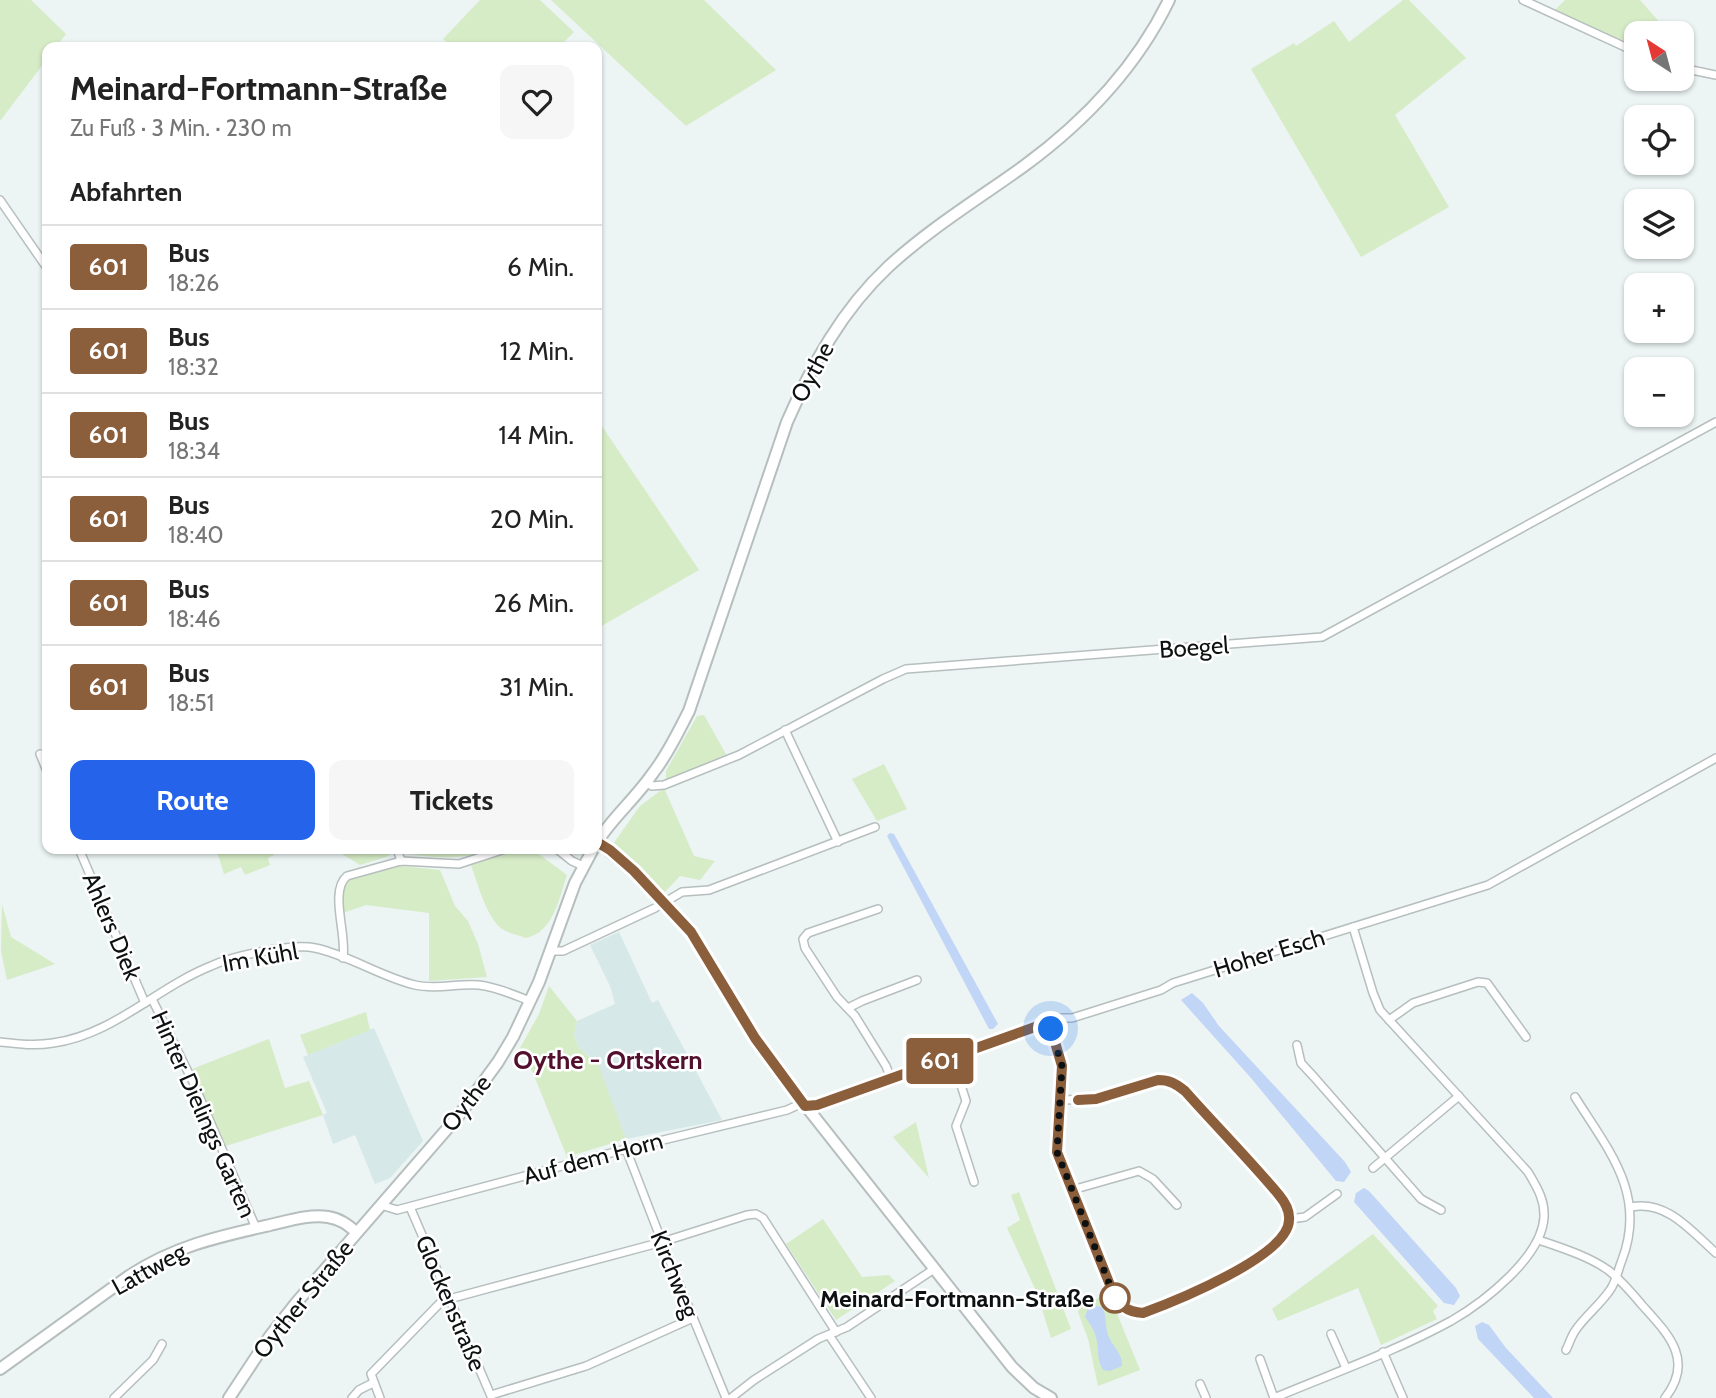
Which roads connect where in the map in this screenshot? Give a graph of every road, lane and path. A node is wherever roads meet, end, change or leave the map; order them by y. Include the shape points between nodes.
1 (1169, 0) edge
2 (1522, 0) edge
3 (1624, 47) edge
4 (1694, 70) edge
5 (1716, 75) edge
6 (0, 200) edge
7 (42, 261) edge
8 (1716, 422) edge
9 (785, 730) junction
10 (40, 754) dead end
11 (1716, 758) edge
12 (42, 759) edge
13 (646, 782) junction
14 (875, 827) dead end
15 (602, 835) edge
16 (838, 842) junction
17 (602, 845) edge
18 (81, 854) edge
19 (399, 854) edge
20 (490, 854) edge
21 (563, 854) edge
22 (590, 854) edge
23 (401, 861) junction
24 (583, 866) junction
25 (665, 902) junction
26 (878, 909) dead end
27 (1353, 927) junction
28 (551, 951) junction
29 (343, 958) junction
30 (918, 980) dead end
31 (148, 1001) junction
32 (530, 1002) junction
33 (848, 1008) junction
34 (1389, 1020) junction
35 (1049, 1022) junction
36 (1526, 1037) dead end
37 (0, 1042) edge
38 (1297, 1045) dead end
39 (952, 1057) junction
40 (891, 1079) junction
41 (1459, 1096) junction
42 (1575, 1097) dead end
43 (1062, 1100) junction
44 (805, 1106) junction
45 (626, 1149) junction
46 (1385, 1159) junction
47 (1373, 1168) dead end
48 (974, 1182) dead end
49 (1072, 1190) junction
50 (1337, 1194) dead end
51 (381, 1205) junction
52 (1177, 1205) dead end
53 (410, 1207) junction
54 (1631, 1207) junction
55 (1441, 1210) dead end
56 (1290, 1219) junction
57 (256, 1228) junction
58 (356, 1232) junction
59 (1539, 1240) junction
60 (662, 1242) junction
61 (1716, 1253) edge
62 (934, 1269) junction
63 (1616, 1278) junction
64 (449, 1299) junction
65 (693, 1318) junction
66 (832, 1333) junction
67 (1331, 1334) dead end
68 (162, 1344) dead end
69 (1566, 1350) dead end
70 (1383, 1352) junction
71 (1260, 1359) dead end
72 (1346, 1368) junction
73 (0, 1369) edge
74 (373, 1384) junction
75 (1200, 1384) dead end
76 (491, 1396) edge
77 (114, 1398) edge
78 (229, 1398) edge
79 (352, 1398) edge
80 (380, 1398) edge
81 (728, 1398) edge
82 (871, 1398) edge
83 (1051, 1398) edge
84 (1206, 1398) edge
85 (1274, 1398) edge
86 (1403, 1398) edge
87 (1665, 1398) edge

1 - 13 main road, Oythe via 1127,69 1093,109 887,268 826,344 787,422 689,710 671,747
2 - 3 street
4 - 5 street
6 - 7 street
8 - 9 street, Boegel via 1322,638 916,667 894,673
9 - 13 street, Boegel via 730,760 664,785
9 - 16 street
10 - 12 street
11 - 27 street, Hoher Esch via 1488,885
13 - 15 main road, Oythe
14 - 16 street
16 - 25 street via 709,890 682,892
17 - 25 main road
18 - 31 street, Ahlers Diek
19 - 23 street
20 - 23 street via 459,864
21 - 24 street
22 - 24 main road, Oythe
23 - 29 street via 341,881
24 - 28 main road, Oythe
25 - 28 street via 563,951
25 - 44 main road via 697,940 755,1038
26 - 33 street via 808,933 803,939
27 - 34 street via 1376,1003
27 - 35 street, Hoher Esch
28 - 32 main road, Oythe
29 - 31 street, Im Kühl via 300,947 245,956 190,975
29 - 32 street, Im Kühl via 418,986 477,985
30 - 33 street
31 - 37 street, Im Kühl via 76,1038 40,1044
31 - 57 street, Hinter Dielings Garten via 193,1082
32 - 51 main road, Oythe via 478,1091
33 - 40 street
34 - 36 street via 1413,1003 1487,983
34 - 41 street
35 - 39 street, Hoher Esch
35 - 43 street via 1062,1066
38 - 46 street via 1301,1063
39 - 40 street, Hoher Esch
39 - 48 street via 966,1101 956,1126
40 - 44 street, Hoher Esch
41 - 46 street
41 - 59 street via 1528,1172 1541,1194 1545,1216
42 - 54 street via 1617,1164
43 - 49 street via 1057,1152
43 - 56 street via 1096,1099 1158,1080 1175,1084 1280,1197
44 - 45 street, Auf dem Horn
44 - 62 main road
45 - 53 street, Auf dem Horn
45 - 60 street, Kirchweg
46 - 47 street
46 - 55 street via 1421,1199
49 - 52 street via 1139,1171
49 - 56 street via 1115,1298 1133,1312 1151,1310 1238,1270 1282,1236
50 - 56 street via 1305,1217
51 - 53 street, Auf dem Horn via 397,1210
51 - 58 main road, Oyther Straße
53 - 64 street, Glockenstraße
54 - 61 street via 1664,1209
54 - 63 street via 1627,1247
57 - 58 main road, Lattweg via 327,1217 345,1222
57 - 73 main road, Lattweg via 199,1242 149,1263
58 - 78 main road, Oyther Straße via 270,1336
59 - 63 street via 1581,1256
59 - 70 street via 1515,1270 1471,1308
60 - 64 street
60 - 65 street, Kirchweg
60 - 66 street via 756,1214 763,1217
62 - 66 street
62 - 83 main road via 1012,1367
63 - 69 street via 1575,1329
63 - 87 street via 1675,1346 1677,1371
64 - 74 street via 376,1367 371,1374
64 - 76 street, Glockenstraße
65 - 76 street via 586,1366
65 - 81 street, Kirchweg
66 - 81 street
66 - 82 street
67 - 72 street
68 - 77 street via 153,1360
70 - 72 street
70 - 86 street
71 - 85 street
72 - 85 street
74 - 79 street
74 - 80 street
75 - 84 street

